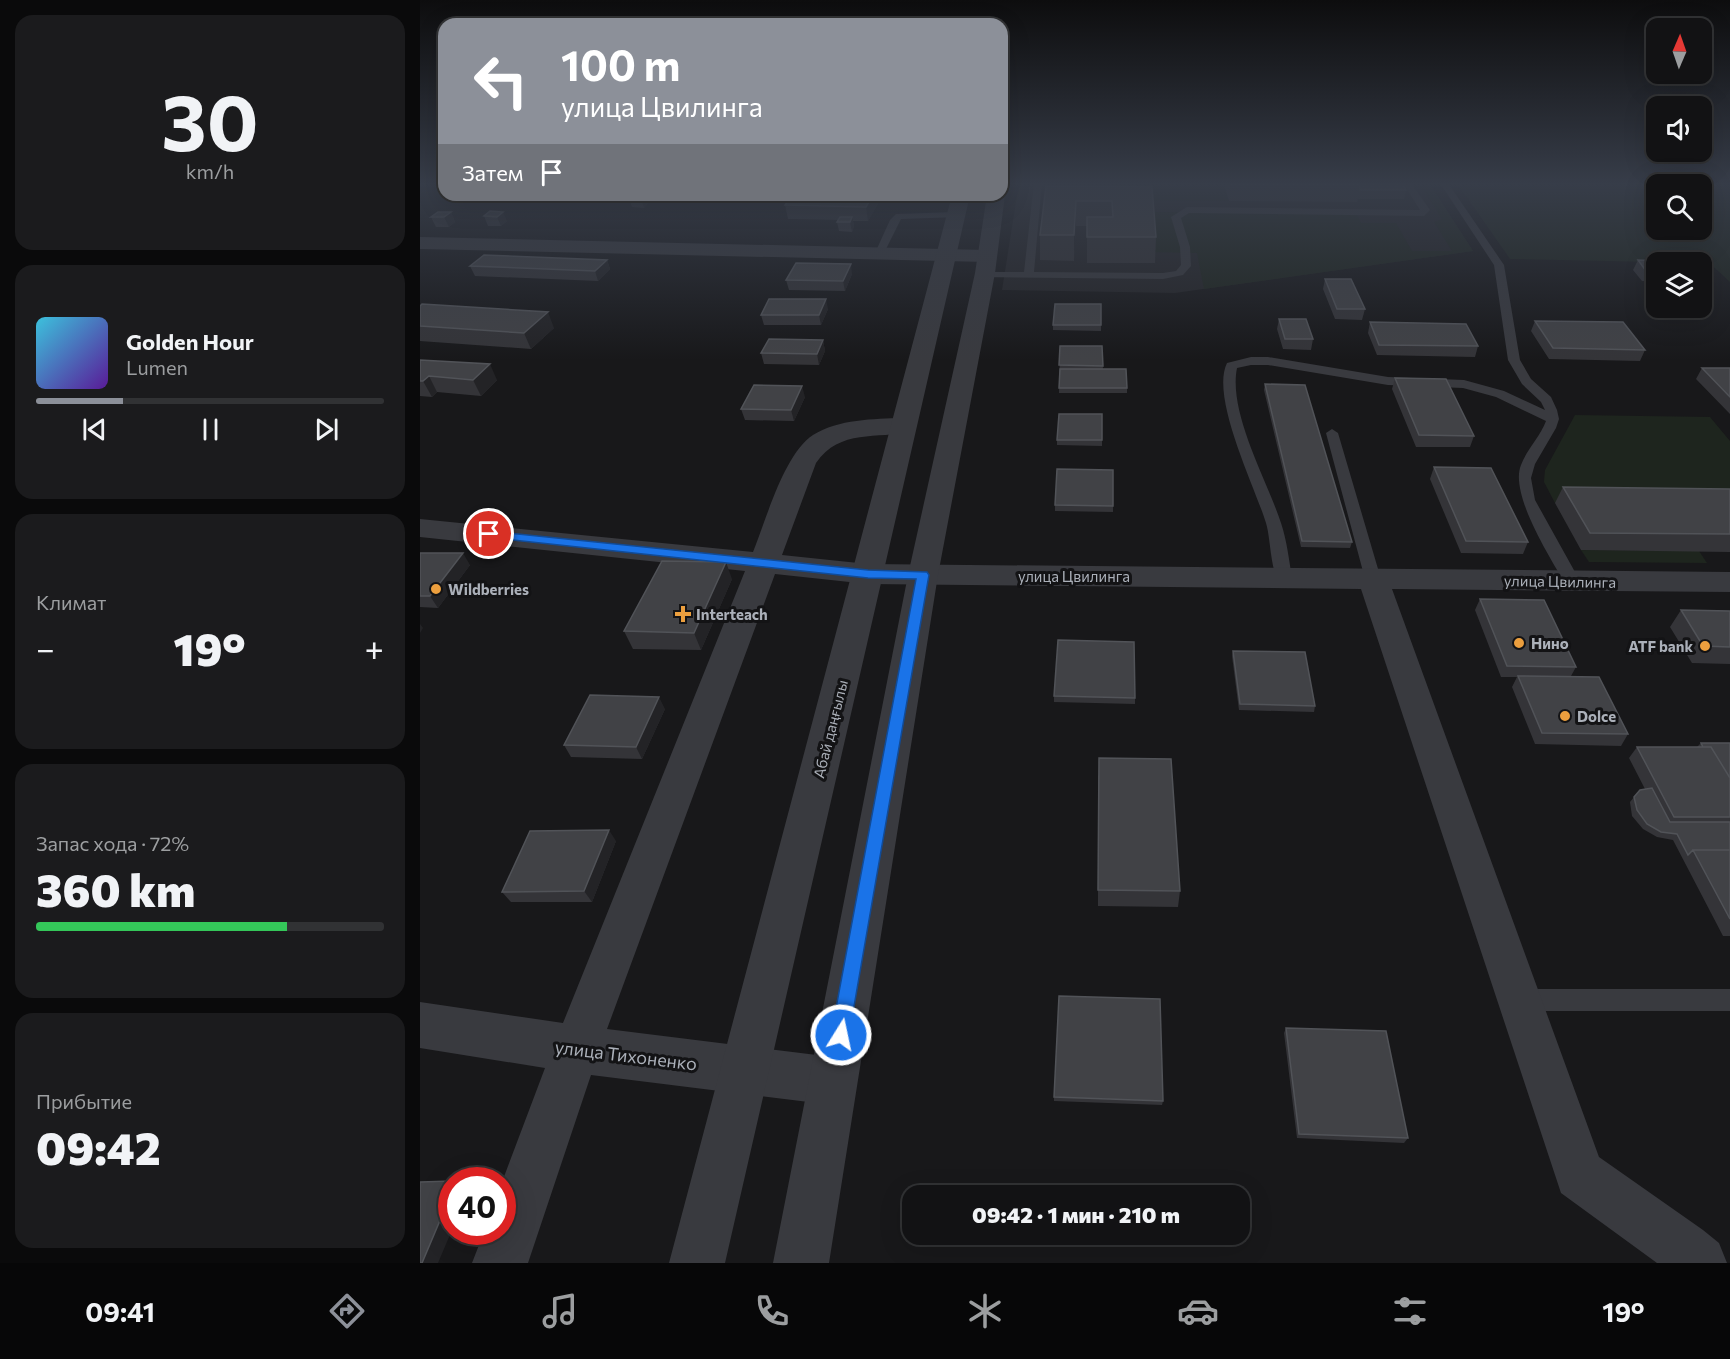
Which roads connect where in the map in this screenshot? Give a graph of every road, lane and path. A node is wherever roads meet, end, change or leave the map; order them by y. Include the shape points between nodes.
1 (886, 242) edge
2 (949, 242) edge
3 (989, 242) edge
4 (1032, 242) edge
5 (1183, 242) edge
6 (1484, 242) edge
7 (420, 243) edge
8 (880, 253) junction
9 (946, 256) junction
10 (986, 265) junction
11 (1029, 275) junction
12 (1552, 419) junction
13 (903, 426) junction
14 (1332, 433) dead end
15 (420, 528) edge
16 (763, 562) junction
17 (868, 574) junction
18 (923, 575) junction
19 (1284, 578) junction
20 (1373, 579) junction
21 (1572, 581) junction
22 (1730, 582) edge
23 (1519, 1000) junction
24 (1730, 1000) edge
25 (420, 1025) edge
26 (576, 1049) junction
27 (745, 1070) junction
28 (833, 1081) junction
29 (500, 1263) edge
30 (698, 1263) edge
31 (801, 1263) edge
32 (1699, 1263) edge

1 - 8 lane
2 - 9 street, Абай даңғылы
3 - 10 street
4 - 11 lane
5 - 11 lane via 1186,266 1179,273
6 - 12 lane via 1499,265 1514,360 1526,381 1547,400
7 - 8 street
8 - 9 street
9 - 10 street
9 - 13 street, Абай даңғылы
10 - 11 lane
10 - 18 street
12 - 19 lane via 1500,394 1464,384 1388,381 1269,361 1231,366 1228,371 1232,406 1274,523
12 - 21 lane via 1524,478 1528,500
13 - 16 street via 859,427 830,436 810,448
13 - 17 street, Абай даңғылы
14 - 20 lane
15 - 16 street, улица Цвилинга
16 - 17 street, улица Цвилинга
16 - 26 street
17 - 18 street, улица Цвилинга
17 - 27 street, Абай даңғылы
18 - 19 street, улица Цвилинга
18 - 28 street
19 - 20 street, улица Цвилинга
20 - 21 street, улица Цвилинга
20 - 23 street
21 - 22 street, улица Цвилинга
23 - 24 lane
23 - 32 street via 1579,1175
25 - 26 street, улица Тихоненко
26 - 27 street, улица Тихоненко
26 - 29 street
27 - 28 street, улица Тихоненко
27 - 30 street, Абай даңғылы
28 - 31 street

